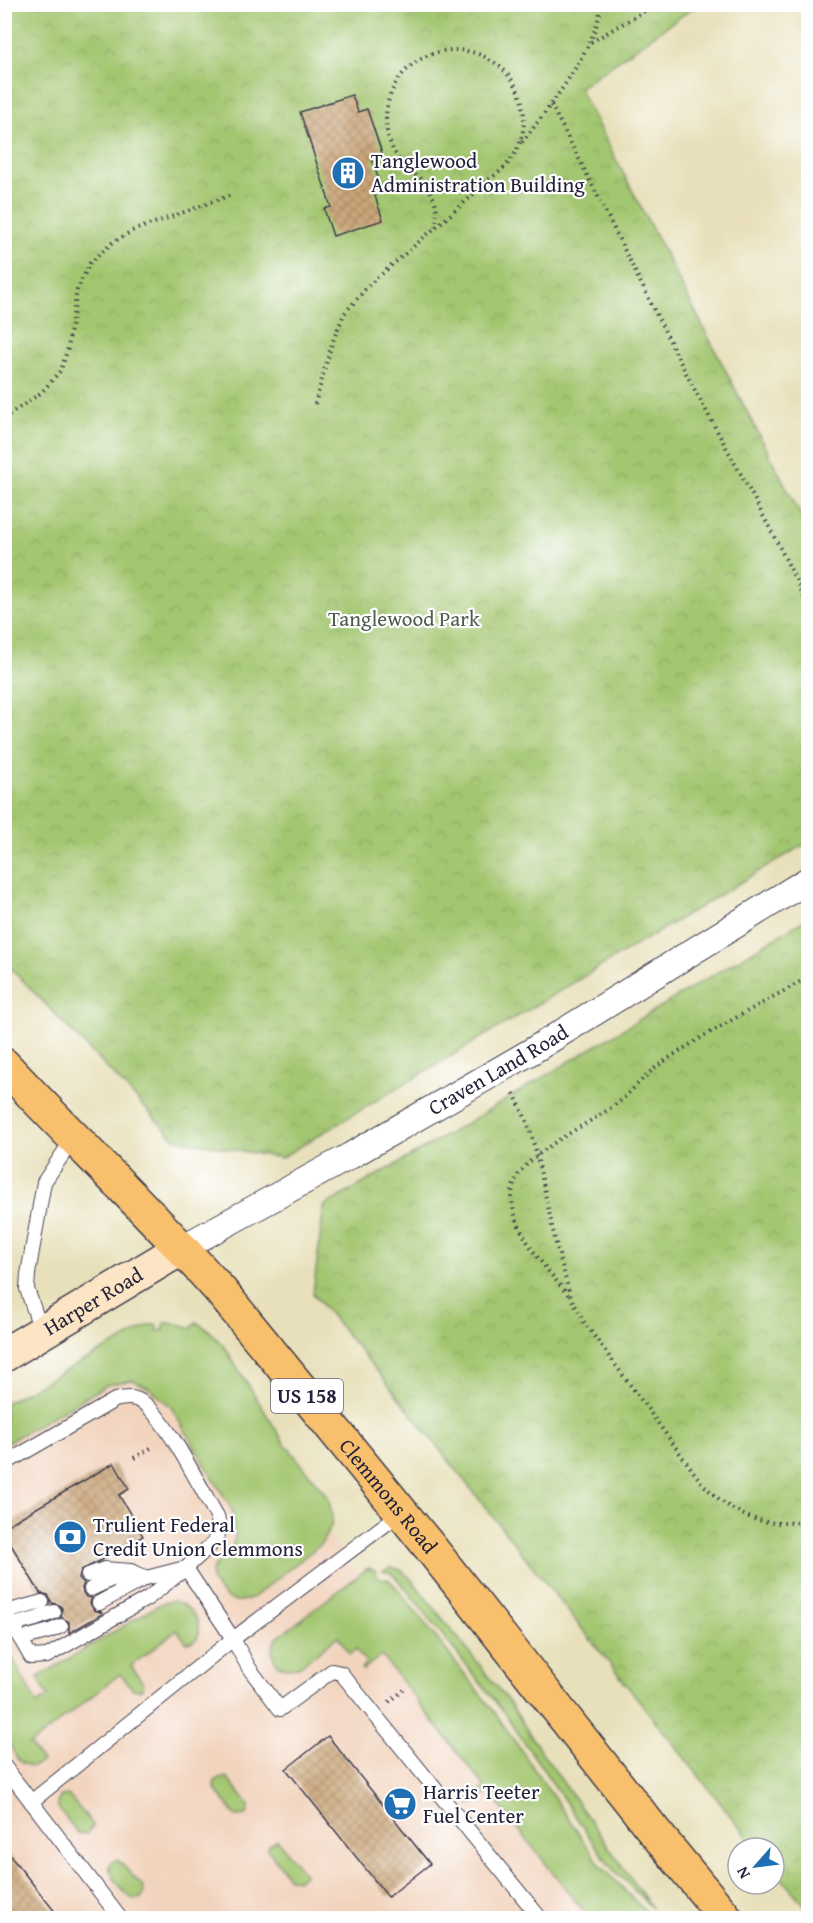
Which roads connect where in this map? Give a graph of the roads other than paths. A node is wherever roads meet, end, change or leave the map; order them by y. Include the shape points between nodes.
1 (808, 880) edge
2 (4, 1065) edge
3 (73, 1138) junction
4 (182, 1248) junction
5 (42, 1333) junction
6 (4, 1355) edge
7 (4, 1464) edge
8 (402, 1512) junction
9 (186, 1568) junction
10 (88, 1575) dead end
11 (146, 1578) junction
12 (92, 1589) dead end
13 (42, 1602) dead end
14 (99, 1603) dead end
15 (5, 1611) edge
16 (54, 1612) dead end
17 (13, 1625) junction
18 (61, 1626) dead end
19 (21, 1639) junction
20 (233, 1639) junction
21 (4, 1766) edge
22 (31, 1802) junction
23 (120, 1918) edge
24 (540, 1918) edge
25 (726, 1918) edge

1 - 4 street, Craven Land Road via 504,1067
2 - 3 main road, Clemmons Road / US 158
3 - 4 main road, Clemmons Road / US 158
3 - 5 lane via 44,1182 28,1274 27,1289
4 - 5 main road, Harper Road
4 - 8 main road, Clemmons Road / US 158
5 - 6 main road, Harper Road
7 - 9 lane via 115,1400 140,1400 156,1415 177,1446 220,1525 215,1541
8 - 20 lane
8 - 25 main road, Clemmons Road / US 158
9 - 11 lane
9 - 19 lane via 148,1598 47,1656 31,1657
9 - 20 lane
10 - 11 lane via 104,1569 131,1571
11 - 12 lane via 112,1579
11 - 14 lane
13 - 15 lane
15 - 17 lane
16 - 17 lane
17 - 19 lane
18 - 19 lane
20 - 22 lane
20 - 24 lane via 280,1709 332,1671 341,1674
21 - 22 lane
22 - 23 lane

